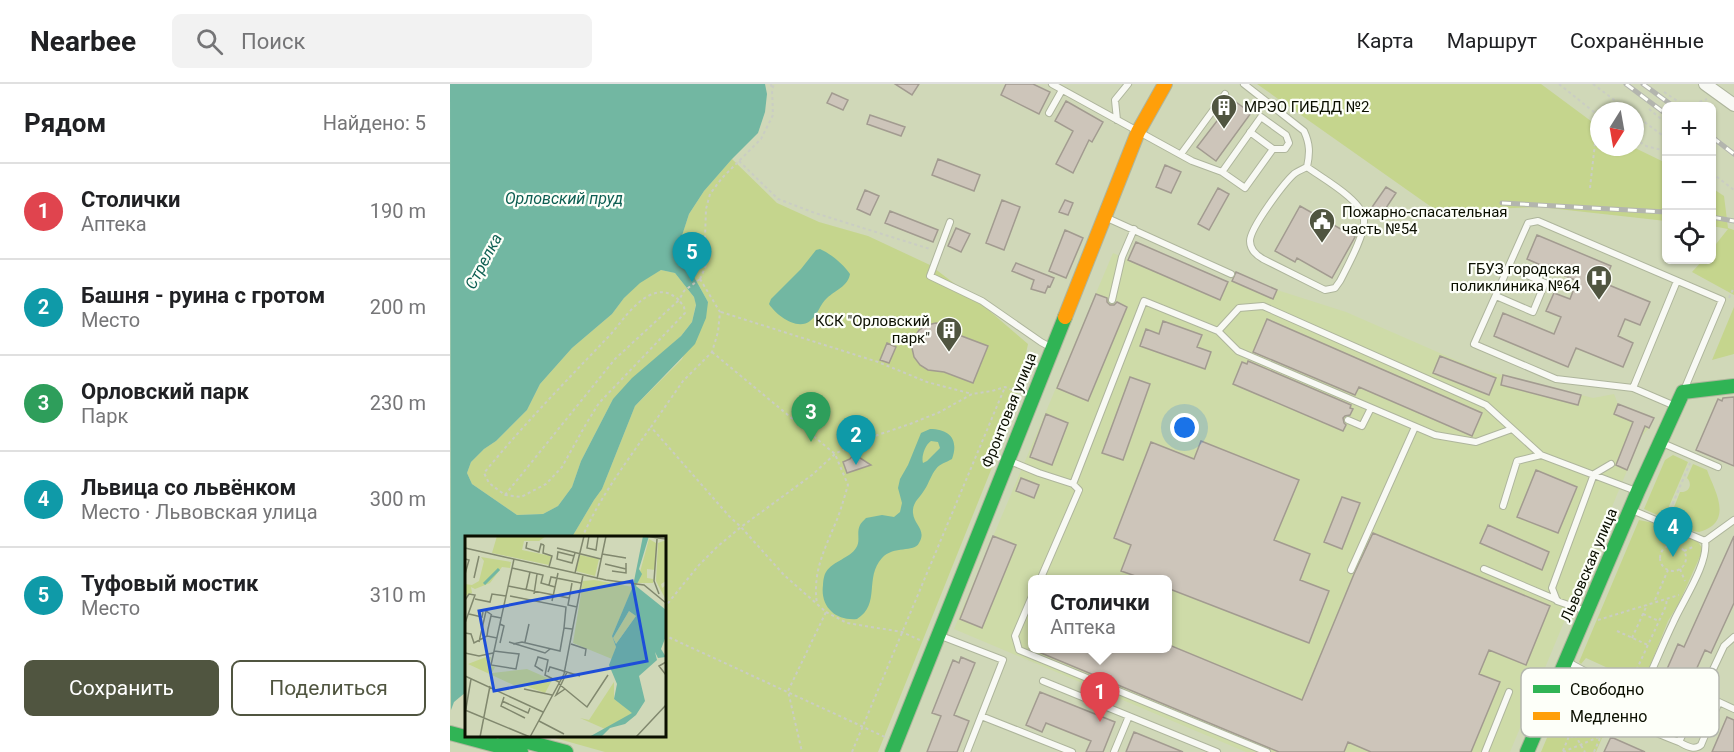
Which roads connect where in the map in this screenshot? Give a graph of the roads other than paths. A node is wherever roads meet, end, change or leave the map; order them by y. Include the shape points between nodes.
1 (1052, 84) edge
2 (1128, 84) edge
3 (1165, 84) edge
4 (1244, 84) edge
5 (1705, 84) edge
6 (1062, 90) junction
7 (1225, 94) dead end
8 (1734, 105) edge
9 (1049, 113) dead end
10 (1117, 120) junction
11 (1138, 132) junction
12 (1250, 132) junction
13 (1273, 149) junction
14 (1181, 154) junction
15 (1307, 167) junction
16 (1222, 172) junction
17 (1104, 216) junction
18 (950, 222) dead end
19 (1134, 230) junction
20 (1509, 267) junction
21 (1231, 274) dead end
22 (1677, 281) junction
23 (1496, 296) junction
24 (1112, 300) dead end
25 (1218, 331) junction
26 (1052, 348) junction
27 (1734, 386) edge
28 (1634, 388) junction
29 (1683, 392) junction
30 (1676, 406) junction
31 (1371, 408) junction
32 (1348, 420) dead end
33 (1415, 427) junction
34 (1512, 429) junction
35 (1660, 442) junction
36 (1541, 455) junction
37 (1007, 460) junction
38 (1611, 464) dead end
39 (1718, 467) dead end
40 (1594, 474) junction
41 (1073, 484) junction
42 (1638, 491) junction
43 (1503, 506) dead end
44 (1630, 509) junction
45 (1734, 520) edge
46 (1705, 541) junction
47 (1484, 569) dead end
48 (1351, 570) dead end
49 (1042, 575) edge
50 (1557, 601) junction
51 (1028, 605) edge
52 (1587, 611) junction
53 (1734, 637) edge
54 (935, 640) junction
55 (1566, 661) junction
56 (1563, 668) edge
57 (1579, 668) edge
58 (1653, 668) edge
59 (1714, 668) edge
60 (1042, 681) dead end
61 (1509, 692) dead end
62 (1719, 702) edge
63 (1734, 709) edge
64 (981, 716) junction
65 (1129, 716) junction
66 (480, 737) edge
67 (511, 737) edge
68 (1533, 737) edge
69 (1667, 737) edge
70 (1681, 737) edge
71 (1704, 737) edge
72 (1679, 742) junction
73 (893, 747) edge
74 (1069, 751) edge
75 (521, 752) edge
76 (566, 752) edge
77 (967, 752) edge
78 (1114, 752) edge
79 (1217, 752) edge
80 (1267, 752) edge
81 (1485, 752) edge
82 (1527, 752) edge

1 - 6 lane
2 - 10 lane via 1115,100
3 - 11 main road, Фронтовая улица
4 - 15 lane via 1304,131 1309,142
5 - 8 street
6 - 9 lane
6 - 10 lane
7 - 14 lane
10 - 11 lane
11 - 14 lane
11 - 17 main road, Фронтовая улица
12 - 13 lane
12 - 13 lane via 1261,117 1286,135 1289,143 1285,149
12 - 16 lane
13 - 16 lane via 1245,188
14 - 16 lane
15 - 15 lane via 1295,173 1274,200 1251,233 1250,243 1254,253 1263,259 1325,290 1335,288 1340,281 1364,219 1354,201
17 - 19 lane
17 - 26 main road, Фронтовая улица
18 - 26 lane via 930,276 982,301
19 - 21 lane
19 - 24 lane via 1122,257
20 - 22 lane via 1528,223 1538,221
20 - 23 lane
20 - 23 lane via 1545,283 1533,312
22 - 28 lane
22 - 29 lane via 1722,300
23 - 28 lane via 1474,344 1556,379
25 - 31 lane via 1238,351
25 - 34 lane via 1239,308 1263,306 1486,405
25 - 41 lane via 1144,301
26 - 37 main road, Фронтовая улица
27 - 29 main road
28 - 30 lane
29 - 30 main road, Львовская улица
30 - 35 main road, Львовская улица
31 - 32 lane via 1362,426
31 - 33 lane
33 - 34 lane via 1476,442
33 - 48 lane
34 - 36 lane
35 - 39 lane
35 - 42 main road, Львовская улица
36 - 40 lane
36 - 43 lane via 1517,461
37 - 41 lane
37 - 54 main road, Фронтовая улица
38 - 40 lane
40 - 42 lane
40 - 50 lane via 1552,588
41 - 49 lane via 1079,490
42 - 44 main road, Львовская улица
44 - 46 lane
44 - 52 main road, Львовская улица
45 - 46 lane
46 - 58 lane via 1704,556
47 - 50 lane
50 - 52 lane
51 - 80 lane via 1015,636 1019,650
52 - 55 main road, Львовская улица
53 - 59 lane via 1724,646
54 - 64 lane via 1003,660
54 - 73 main road, Фронтовая улица
55 - 56 main road, Львовская улица
55 - 57 lane
60 - 65 lane
61 - 81 lane
62 - 63 lane
64 - 74 lane
64 - 77 lane
65 - 78 lane
65 - 79 lane
66 - 75 main road
67 - 76 main road
68 - 82 main road, Львовская улица
69 - 72 lane
70 - 72 lane
71 - 72 lane via 1697,748

